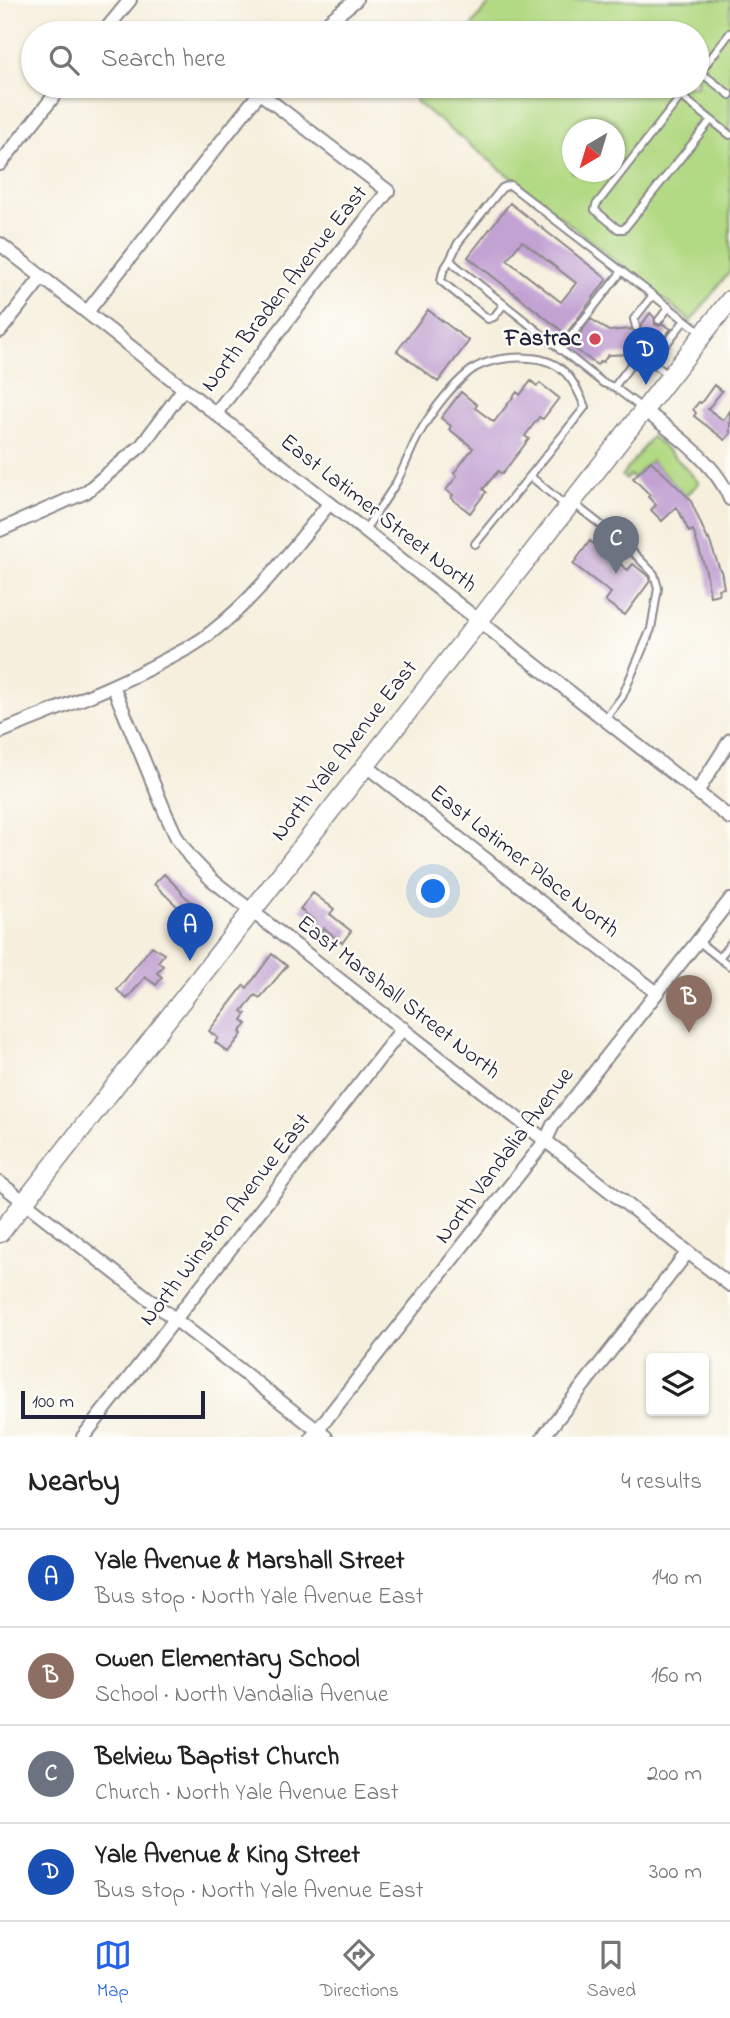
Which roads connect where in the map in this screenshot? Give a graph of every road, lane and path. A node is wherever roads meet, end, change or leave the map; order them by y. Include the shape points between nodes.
1 (130, 0) edge
2 (356, 0) edge
3 (113, 21) edge
4 (329, 21) edge
5 (730, 33) edge
6 (709, 60) edge
7 (709, 81) edge
8 (730, 95) edge
9 (52, 98) edge
10 (256, 98) edge
11 (274, 98) edge
12 (679, 98) edge
13 (684, 98) edge
14 (711, 120) junction
15 (730, 135) edge
16 (0, 164) edge
17 (0, 244) edge
18 (450, 260) junction
19 (622, 271) junction
20 (42, 278) junction
21 (653, 295) junction
22 (730, 300) edge
23 (504, 304) junction
24 (669, 307) junction
25 (87, 312) junction
26 (659, 320) dead end
27 (685, 320) junction
28 (636, 327) dead end
29 (0, 331) edge
30 (703, 334) junction
31 (560, 350) junction
32 (652, 362) junction
33 (670, 377) junction
34 (614, 387) junction
35 (184, 388) junction
36 (644, 410) junction
37 (216, 413) junction
38 (530, 476) junction
39 (729, 492) edge
40 (329, 504) junction
41 (570, 505) junction
42 (0, 530) edge
43 (364, 531) junction
44 (475, 544) dead end
45 (478, 620) junction
46 (113, 686) junction
47 (605, 720) junction
48 (0, 732) edge
49 (730, 740) edge
50 (365, 765) junction
51 (697, 792) junction
52 (730, 818) edge
53 (730, 900) edge
54 (251, 911) junction
55 (698, 941) junction
56 (730, 944) edge
57 (719, 958) junction
58 (730, 966) edge
59 (657, 993) junction
60 (403, 1028) junction
61 (545, 1140) junction
62 (0, 1183) edge
63 (24, 1202) junction
64 (0, 1233) edge
65 (687, 1252) junction
66 (730, 1286) edge
67 (175, 1319) junction
68 (319, 1435) edge
69 (83, 1437) edge
70 (543, 1437) edge

1 - 3 street
2 - 4 street
5 - 6 lane
7 - 8 lane
9 - 16 street
10 - 25 street
11 - 37 street, North Braden Avenue East via 388,191
12 - 14 lane via 596,205 595,210 618,229 624,229
13 - 14 lane
14 - 15 lane
17 - 20 street, East Latimer Street North
18 - 19 lane via 493,199 510,185
18 - 23 lane
18 - 23 lane via 441,281 448,289 488,320
19 - 21 lane
19 - 31 lane
20 - 25 street, East Latimer Street North
20 - 29 street
21 - 24 lane
21 - 28 lane via 634,319
22 - 30 main road, North Yale Avenue East
23 - 31 lane
24 - 26 lane
24 - 27 lane
25 - 35 street, East Latimer Street North
27 - 30 lane
27 - 32 lane
30 - 33 main road, North Yale Avenue East
31 - 34 lane
32 - 33 lane
32 - 34 lane via 640,353
33 - 36 main road, North Yale Avenue East
34 - 36 lane
35 - 37 street, East Latimer Street North
35 - 42 street, North Braden Avenue East via 142,445 86,492
36 - 39 street via 677,435
36 - 41 main road, North Yale Avenue East
37 - 40 street, East Latimer Street North
38 - 41 lane
38 - 43 lane via 585,407 580,392 560,366 526,357 496,360 470,370 453,387 427,421 395,484
38 - 44 lane
40 - 43 street, East Latimer Street North
40 - 46 street via 253,594 213,632
41 - 45 main road, North Yale Avenue East
41 - 47 lane via 624,543 654,574 658,588 651,629 622,696
43 - 45 street, East Latimer Street North
45 - 47 street, East Latimer Street North
45 - 50 main road, North Yale Avenue East
46 - 48 street
46 - 54 street, East Marshall Street North via 177,838 212,880
47 - 51 street, East Latimer Street North
49 - 51 street
50 - 54 main road, North Yale Avenue East
50 - 59 street, East Latimer Place North
51 - 52 street, East Latimer Street North
53 - 55 street, North Vandalia Avenue
54 - 60 street, East Marshall Street North
54 - 63 main road, North Yale Avenue East
55 - 57 lane
55 - 59 street, North Vandalia Avenue
56 - 57 lane
57 - 58 lane
59 - 61 street, North Vandalia Avenue
60 - 61 street, East Marshall Street North
60 - 67 street, North Winston Avenue East
61 - 65 street, East Marshall Street North
61 - 68 street, North Vandalia Avenue
62 - 63 street
63 - 64 main road, North Yale Avenue East
63 - 67 street
65 - 66 street, East Marshall Street North
65 - 70 street
67 - 68 street
67 - 69 street, North Winston Avenue East

